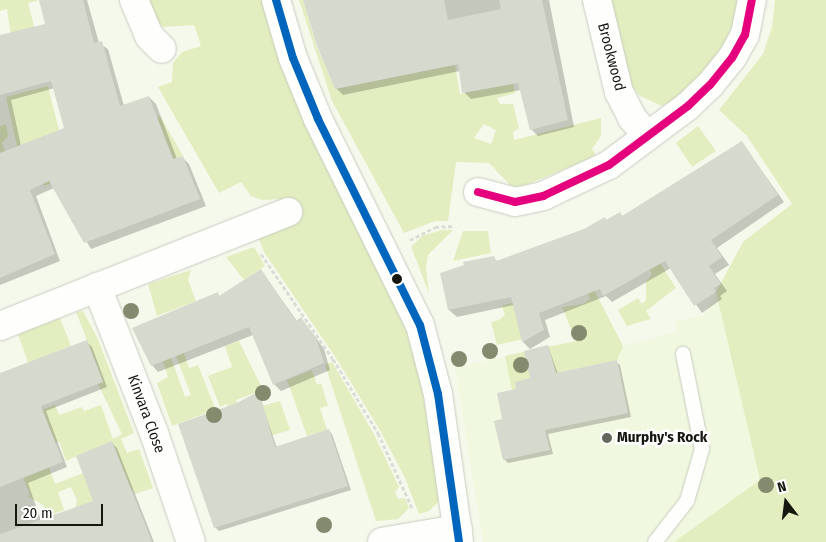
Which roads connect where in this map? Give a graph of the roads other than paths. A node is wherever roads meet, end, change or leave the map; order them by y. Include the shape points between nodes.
1 (134, 0) edge
2 (276, 0) edge
3 (597, 0) edge
4 (752, 0) edge
5 (162, 49) dead end
6 (648, 136) junction
7 (478, 192) dead end
8 (288, 212) dead end
9 (97, 287) junction
10 (0, 326) edge
11 (683, 354) dead end
12 (459, 535) edge
13 (191, 542) edge
14 (382, 542) edge
15 (655, 542) edge

1 - 5 street via 149,36
2 - 12 street via 293,58 318,119 420,325 431,360
3 - 6 street, Brookwood via 619,92 632,118
4 - 6 street via 745,35 732,58 688,106
6 - 7 street via 598,172 543,196 515,202
8 - 9 street
9 - 10 street
9 - 13 street, Kinvara Close via 154,433
11 - 15 lane via 702,449 687,501
12 - 14 street

